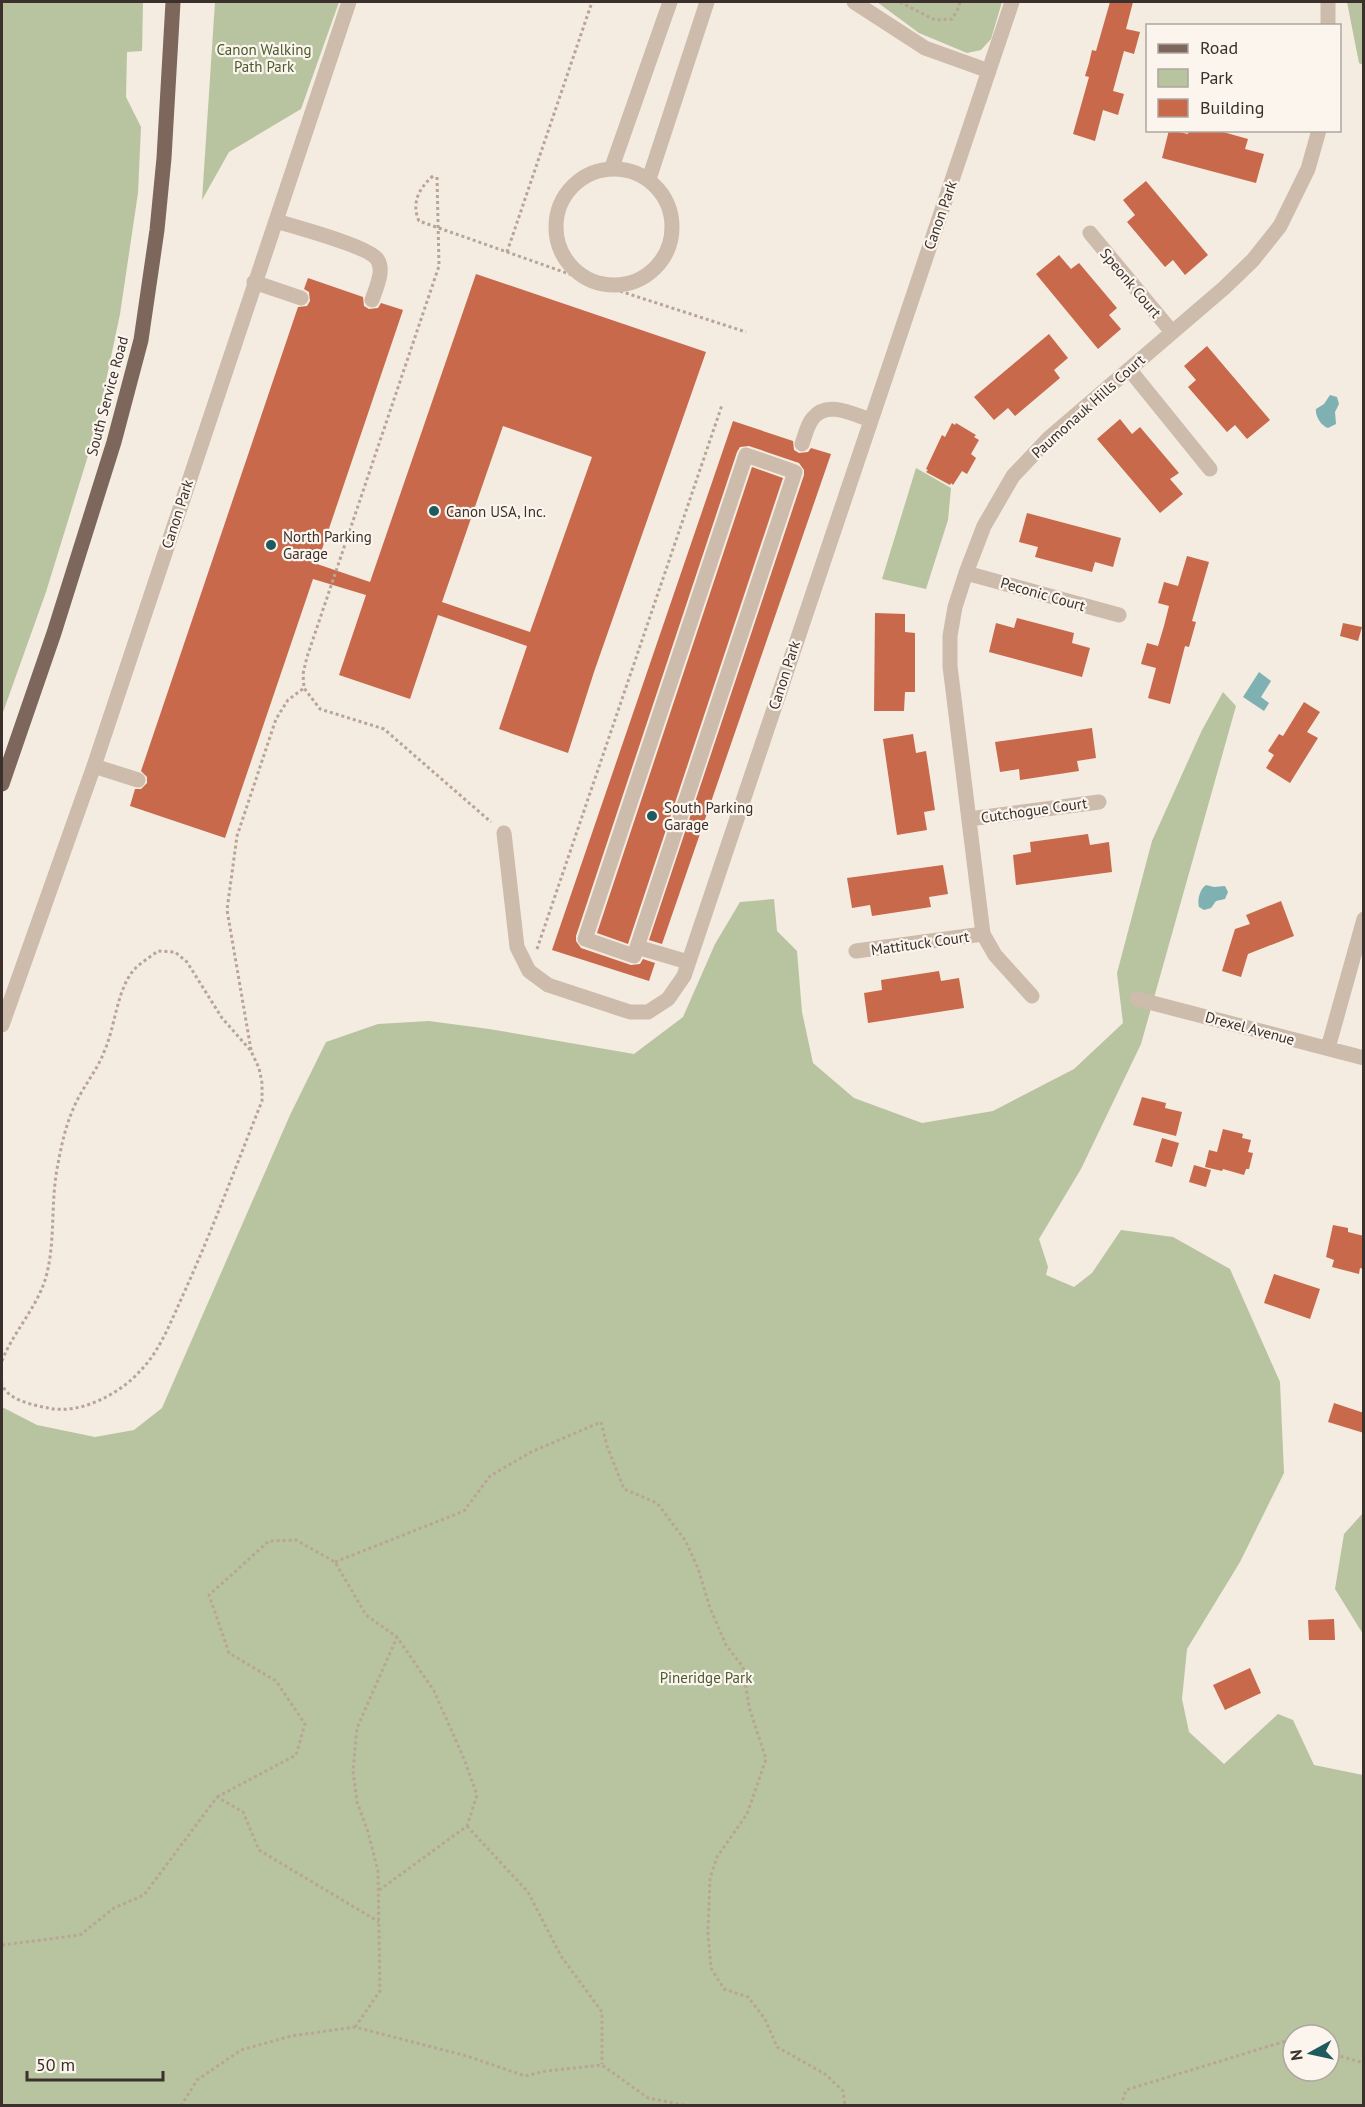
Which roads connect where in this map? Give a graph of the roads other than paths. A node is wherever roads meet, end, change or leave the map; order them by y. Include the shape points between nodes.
1 (173, 2) edge
2 (349, 2) edge
3 (670, 2) edge
4 (707, 2) edge
5 (854, 2) edge
6 (1012, 2) edge
7 (1328, 2) edge
8 (1328, 24) edge
9 (989, 71) junction
10 (1318, 132) edge
11 (612, 167) junction
12 (649, 179) junction
13 (276, 221) junction
14 (1090, 233) dead end
15 (254, 282) junction
16 (301, 298) dead end
17 (372, 300) dead end
18 (1172, 332) junction
19 (1129, 369) junction
20 (870, 420) junction
21 (802, 444) dead end
22 (1210, 469) dead end
23 (966, 573) junction
24 (1119, 615) dead end
25 (94, 766) junction
26 (138, 780) dead end
27 (2, 784) edge
28 (1099, 802) dead end
29 (969, 819) junction
30 (504, 833) road end
31 (1364, 919) edge
32 (983, 934) junction
33 (637, 947) junction
34 (856, 951) dead end
35 (688, 962) junction
36 (1032, 996) dead end
37 (1137, 999) dead end
38 (2, 1025) edge
39 (1328, 1048) junction
40 (1364, 1058) edge

1 - 27 main road, South Service Road via 165,158 141,340 114,442
2 - 13 street, Canon Park
3 - 11 street
4 - 12 street
5 - 9 street via 925,48
6 - 9 street, Canon Park
7 - 8 street
9 - 20 street, Canon Park
10 - 18 street, Paumonauk Hills Court via 1308,169 1280,226 1253,260
11 - 12 street via 632,170
11 - 12 street via 575,182 562,198 556,218 556,238 564,257 577,273 595,283 613,286 648,275 670,245 670,209 662,192
13 - 15 street, Canon Park
13 - 17 street via 364,250 377,259 381,272
14 - 18 street, Speonk Court
15 - 16 street
15 - 25 street, Canon Park
18 - 19 street, Paumonauk Hills Court
19 - 22 street
19 - 23 street, Paumonauk Hills Court via 1049,438 1013,476 984,526
20 - 21 street via 834,409 822,410 812,418
20 - 35 street, Canon Park
23 - 24 street, Peconic Court
23 - 29 street, Paumonauk Hills Court via 950,636 950,666
25 - 26 street
25 - 38 street, Canon Park
28 - 29 street, Cutchogue Court
29 - 32 street, Paumonauk Hills Court
30 - 35 street, Canon Park via 518,947 529,971 548,985 630,1012 648,1012 668,999 684,976
31 - 39 street
32 - 34 street, Mattituck Court
32 - 36 street, Paumonauk Hills Court via 995,955
33 - 33 street via 795,472 746,455 585,939 634,956
33 - 35 street
37 - 39 street, Drexel Avenue
39 - 40 street, Drexel Avenue

